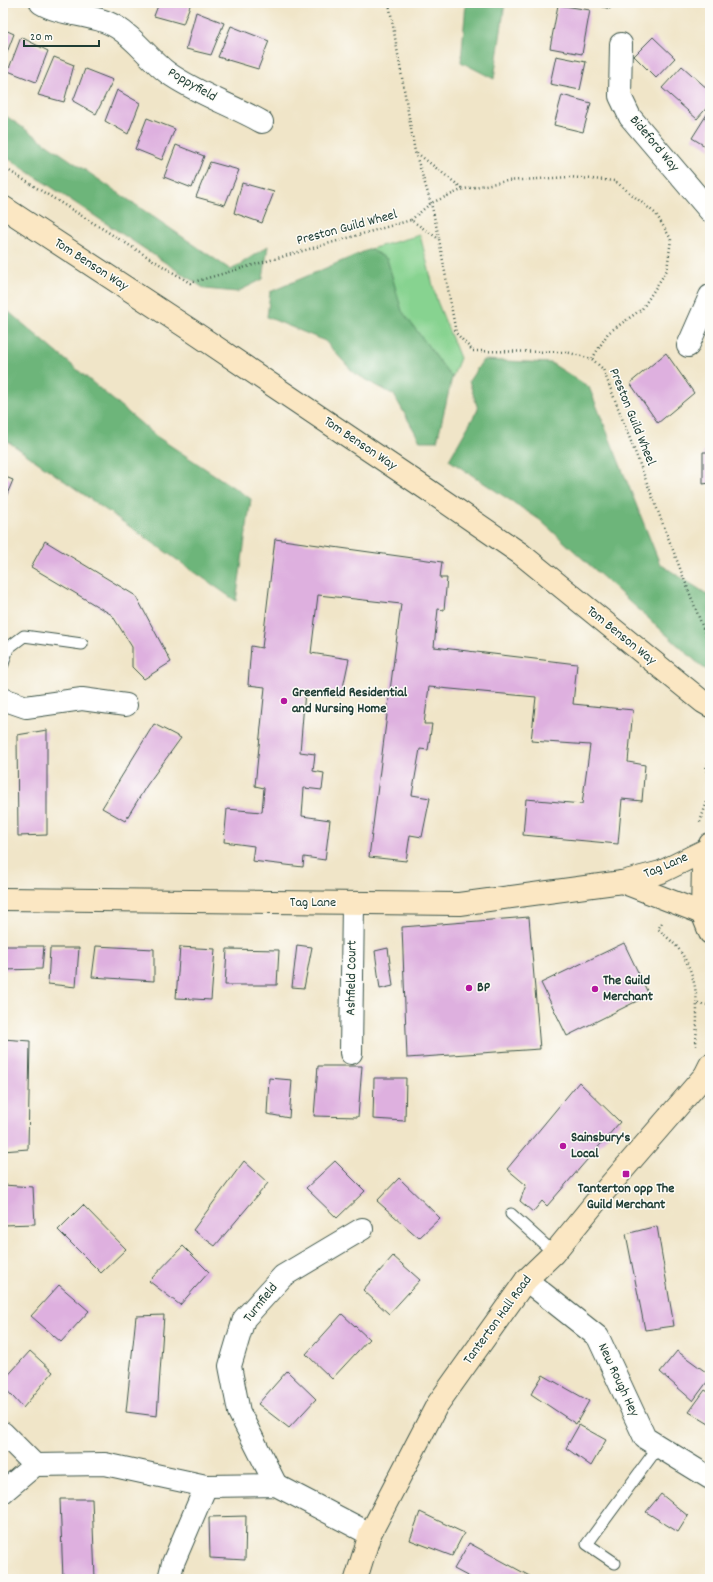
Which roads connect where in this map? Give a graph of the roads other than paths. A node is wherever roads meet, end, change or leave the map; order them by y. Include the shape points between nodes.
1 (41, 3) edge
2 (621, 44) dead end
3 (262, 122) dead end
4 (3, 207) edge
5 (710, 210) edge
6 (710, 296) edge
7 (688, 346) dead end
8 (82, 644) dead end
9 (3, 664) edge
10 (3, 699) edge
11 (126, 704) dead end
12 (708, 709) edge
13 (709, 846) edge
14 (622, 882) junction
15 (3, 899) edge
16 (353, 903) junction
17 (702, 913) junction
18 (710, 933) edge
19 (351, 1053) dead end
20 (705, 1075) edge
21 (511, 1214) dead end
22 (362, 1229) dead end
23 (554, 1253) junction
24 (526, 1280) junction
25 (3, 1434) edge
26 (659, 1446) junction
27 (35, 1465) junction
28 (710, 1478) edge
29 (276, 1485) junction
30 (206, 1486) junction
31 (3, 1492) edge
32 (370, 1534) junction
33 (615, 1563) dead end
34 (169, 1579) edge
35 (356, 1579) edge

1 - 3 street, Poppyfield via 118,28 168,72 197,90
2 - 5 street, Bideford Way via 620,96 630,118
4 - 12 main road, Tom Benson Way via 196,333 521,554
6 - 7 street
8 - 9 lane via 24,636 8,648
10 - 11 street via 26,707 82,699
13 - 14 main road, Tag Lane via 661,872
13 - 17 main road via 703,862
14 - 16 main road, Tag Lane via 460,904
14 - 17 main road, Tag Lane
15 - 16 main road, Tag Lane
16 - 19 street, Ashfield Court
17 - 18 main road
20 - 23 main road, Tanterton Hall Road
21 - 23 lane
22 - 29 street, Turnfield via 283,1276 244,1319 230,1366 239,1412
23 - 24 main road, Tanterton Hall Road
24 - 26 street, New Rough Hey via 598,1337 645,1438
24 - 32 main road, Tanterton Hall Road via 437,1405
25 - 27 street
26 - 28 street, New Rough Hey
26 - 33 lane via 587,1544
27 - 30 street via 105,1464
27 - 31 street
29 - 30 street
29 - 32 street
30 - 34 street via 173,1563
32 - 35 main road, Tanterton Hall Road

